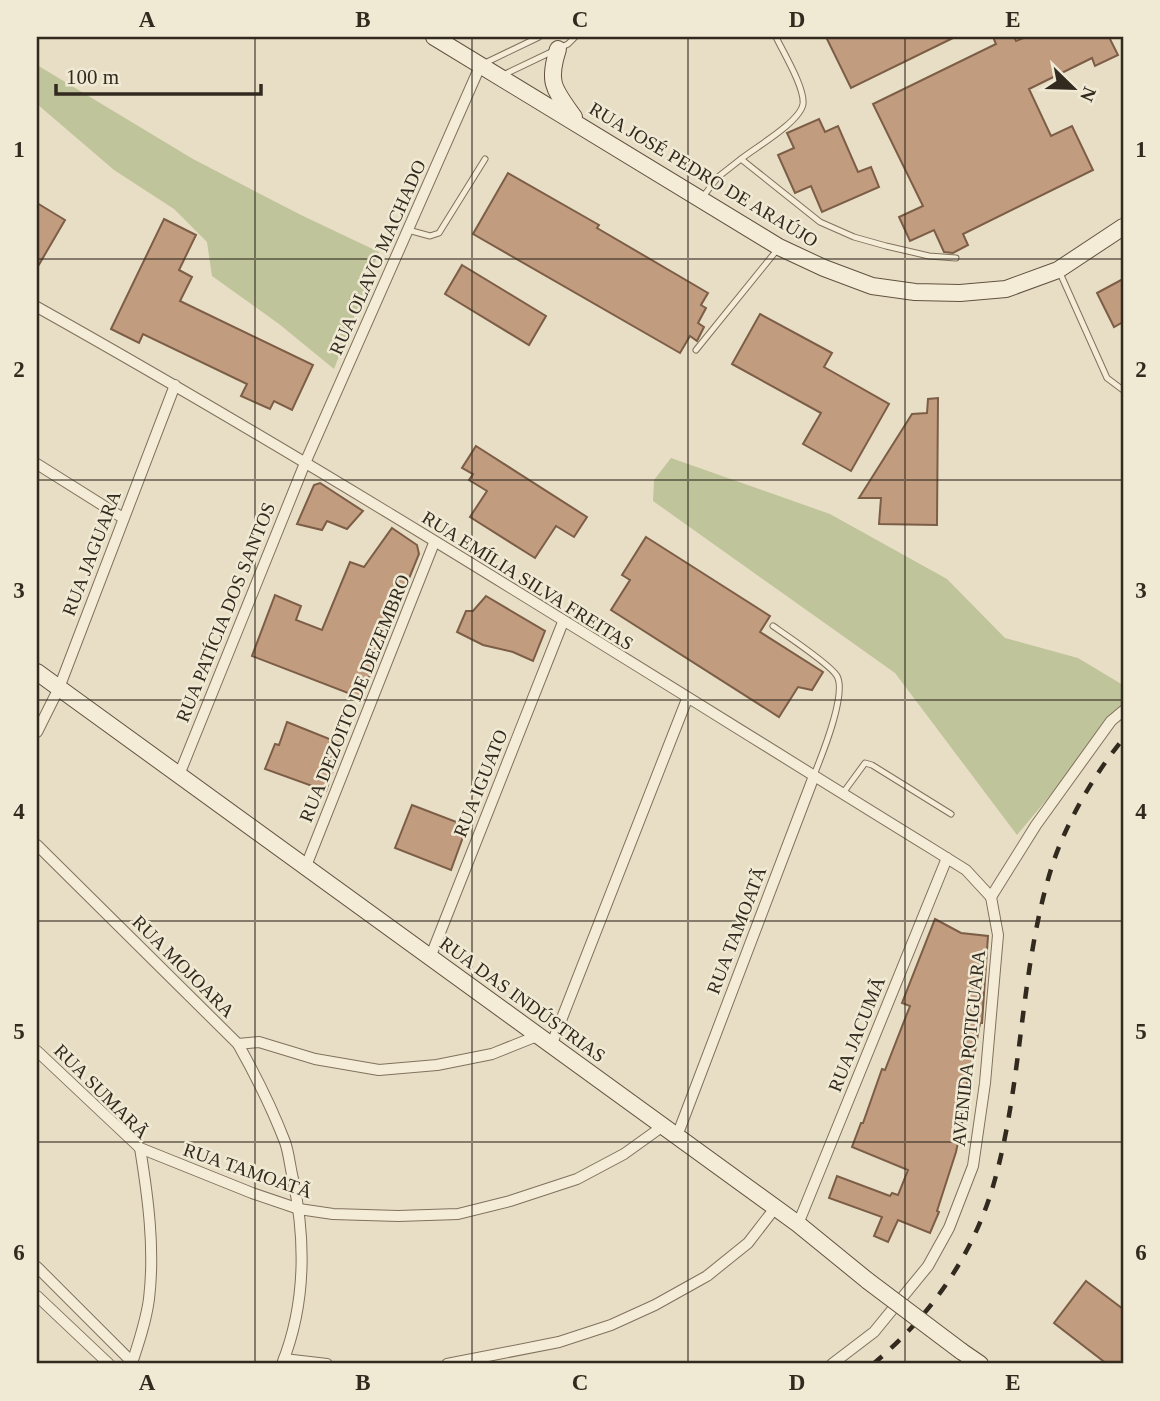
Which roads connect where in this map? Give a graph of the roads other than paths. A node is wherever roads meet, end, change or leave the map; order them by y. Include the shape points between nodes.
1 (434, 37) edge
2 (539, 37) edge
3 (575, 37) edge
4 (776, 37) edge
5 (558, 49) junction
6 (481, 64) junction
7 (501, 77) junction
8 (580, 125) junction
9 (485, 159) dead end
10 (741, 159) junction
11 (702, 198) junction
12 (1123, 227) edge
13 (408, 230) junction
14 (779, 247) junction
15 (956, 258) dead end
16 (1058, 270) junction
17 (37, 307) edge
18 (696, 351) dead end
19 (175, 385) junction
20 (1123, 390) edge
21 (305, 463) junction
22 (37, 464) edge
23 (123, 519) junction
24 (434, 543) junction
25 (563, 622) junction
26 (773, 626) dead end
27 (37, 672) edge
28 (59, 688) junction
29 (687, 698) junction
30 (1123, 711) edge
31 (37, 732) edge
32 (179, 775) junction
33 (814, 776) junction
34 (843, 794) junction
35 (951, 814) dead end
36 (37, 845) edge
37 (947, 858) junction
38 (306, 866) junction
39 (991, 897) junction
40 (430, 958) junction
41 (537, 1036) junction
42 (239, 1044) junction
43 (551, 1046) junction
44 (37, 1051) edge
45 (663, 1125) junction
46 (677, 1136) junction
47 (140, 1147) junction
48 (775, 1208) junction
49 (299, 1209) junction
50 (798, 1224) junction
51 (37, 1267) edge
52 (37, 1296) edge
53 (283, 1362) edge
54 (110, 1364) edge
55 (133, 1364) edge
56 (327, 1364) edge
57 (447, 1364) edge
58 (832, 1364) edge
59 (980, 1364) edge

1 - 6 street, RUA JOSÉ PEDRO DE ARAÚJO
2 - 6 lane
3 - 5 lane
4 - 10 lane via 803,104 796,117
5 - 7 lane
5 - 8 street via 551,71 557,93
6 - 7 street, RUA JOSÉ PEDRO DE ARAÚJO
6 - 13 street, RUA OLAVO MACHADO
7 - 8 street, RUA JOSÉ PEDRO DE ARAÚJO
8 - 11 street, RUA JOSÉ PEDRO DE ARAÚJO
9 - 13 lane via 439,233 430,236
10 - 11 lane
10 - 15 lane via 820,222 886,246
11 - 14 street, RUA JOSÉ PEDRO DE ARAÚJO
12 - 16 street, RUA JOSÉ PEDRO DE ARAÚJO
13 - 21 street, RUA OLAVO MACHADO
14 - 16 street, RUA JOSÉ PEDRO DE ARAÚJO via 872,286 915,292 1006,289
14 - 18 lane
16 - 20 lane via 1107,378
17 - 19 street, RUA EMÍLIA SILVA FREITAS
19 - 21 street, RUA EMÍLIA SILVA FREITAS
19 - 23 street, RUA JAGUARA
21 - 24 street, RUA EMÍLIA SILVA FREITAS
21 - 32 street, RUA PATÍCIA DOS SANTOS
22 - 23 street
23 - 28 street, RUA JAGUARA
24 - 25 street, RUA EMÍLIA SILVA FREITAS
24 - 38 street, RUA DEZOITO DE DEZEMBRO
25 - 29 street, RUA EMÍLIA SILVA FREITAS
25 - 40 street, RUA IGUATO
26 - 33 lane via 836,673 841,686
27 - 28 street, RUA DAS INDÚSTRIAS
28 - 31 street, RUA JAGUARA
28 - 32 street, RUA DAS INDÚSTRIAS
29 - 33 street, RUA EMÍLIA SILVA FREITAS
29 - 43 street
30 - 39 street via 1111,720 1051,804
32 - 38 street, RUA DAS INDÚSTRIAS
33 - 34 street, RUA EMÍLIA SILVA FREITAS
33 - 46 street, RUA TAMOATÃ
34 - 35 lane via 865,763
34 - 37 street, RUA EMÍLIA SILVA FREITAS
36 - 42 street, RUA MOJOARA
37 - 39 street, RUA EMÍLIA SILVA FREITAS
37 - 50 street, RUA JACUMÃ
38 - 40 street, RUA DAS INDÚSTRIAS
39 - 58 street, AVENIDA POTIGUARA via 998,935 973,1166 949,1228 928,1266 874,1332
40 - 41 street, RUA DAS INDÚSTRIAS
41 - 42 street, RUA MOJOARA via 492,1054 379,1070 315,1059 259,1042
41 - 43 street, RUA DAS INDÚSTRIAS
42 - 49 street via 286,1144
43 - 45 street, RUA DAS INDÚSTRIAS
44 - 47 street, RUA SUMARÃ
45 - 46 street, RUA DAS INDÚSTRIAS
45 - 49 street, RUA TAMOATÃ via 624,1154 577,1179 458,1214 333,1214
46 - 48 street, RUA DAS INDÚSTRIAS
47 - 49 street, RUA TAMOATÃ
47 - 55 street, RUA SUMARÃ via 151,1246 149,1299
48 - 50 street, RUA DAS INDÚSTRIAS
48 - 57 street via 748,1243 707,1276 655,1305 559,1342
49 - 53 street via 303,1270
50 - 59 street, RUA DAS INDÚSTRIAS, bridge
51 - 55 street
52 - 54 street
53 - 56 street

